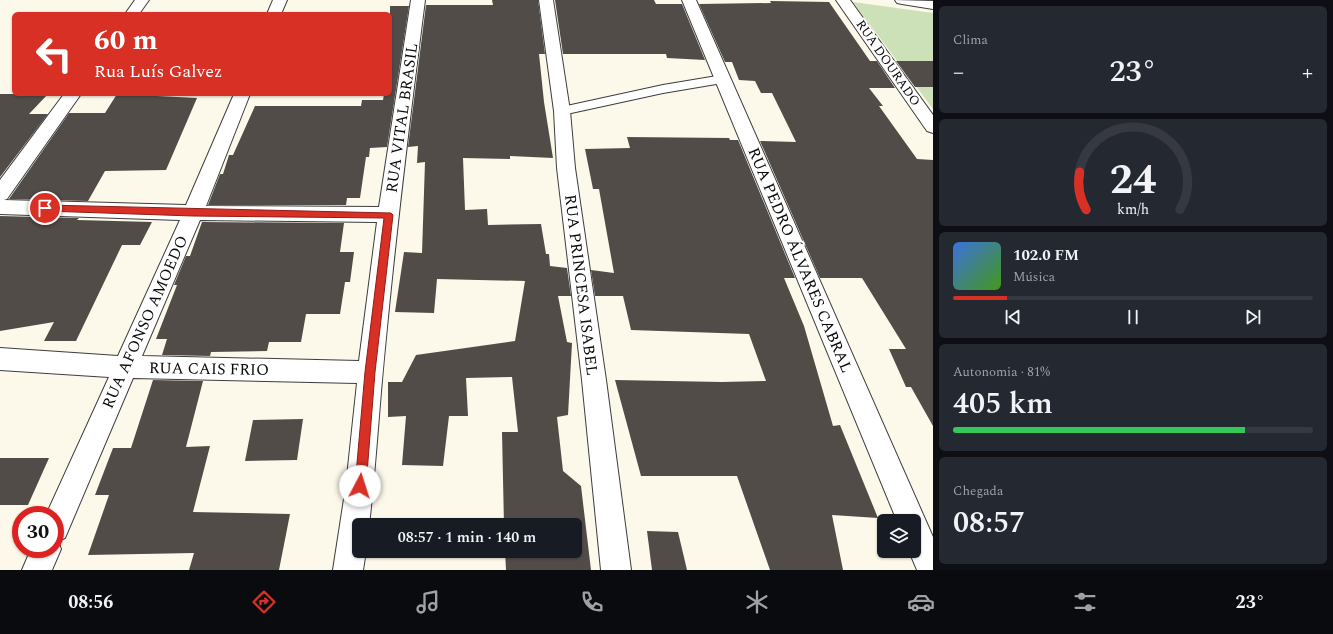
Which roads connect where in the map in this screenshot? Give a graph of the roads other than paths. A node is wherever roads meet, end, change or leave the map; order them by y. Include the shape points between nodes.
1 (142, 0) edge
2 (280, 0) edge
3 (418, 0) edge
4 (546, 0) edge
5 (689, 0) edge
6 (843, 0) edge
7 (902, 0) edge
8 (933, 5) edge
9 (133, 12) edge
10 (275, 12) edge
11 (723, 79) junction
12 (72, 96) edge
13 (241, 96) edge
14 (562, 111) junction
15 (933, 127) edge
16 (0, 194) edge
17 (0, 207) edge
18 (193, 213) junction
19 (388, 215) junction
20 (0, 359) edge
21 (124, 367) junction
22 (370, 372) junction
23 (64, 507) edge
24 (908, 514) edge
25 (921, 544) edge
26 (42, 558) edge
27 (37, 570) edge
28 (348, 570) edge
29 (616, 570) edge
30 (932, 570) edge

1 - 9 street
2 - 10 street
3 - 19 street, RUA VITAL BRASIL
4 - 14 street, RUA PRINCESA ISABEL
5 - 11 street, RUA PEDRO ÁLVARES CABRAL
6 - 15 street, RUA DOURADO
7 - 8 street
11 - 14 lane
11 - 24 street, RUA PEDRO ÁLVARES CABRAL
12 - 16 street
13 - 18 street, RUA AFONSO AMOEDO
14 - 29 street, RUA PRINCESA ISABEL via 566,168
17 - 18 street
18 - 19 street
18 - 21 street, RUA AFONSO AMOEDO
19 - 22 street, RUA VITAL BRASIL
20 - 21 street, RUA CAIS FRIO
21 - 22 street, RUA CAIS FRIO
21 - 23 street, RUA AFONSO AMOEDO
22 - 28 street, RUA VITAL BRASIL via 360,486
25 - 30 street
26 - 27 street

